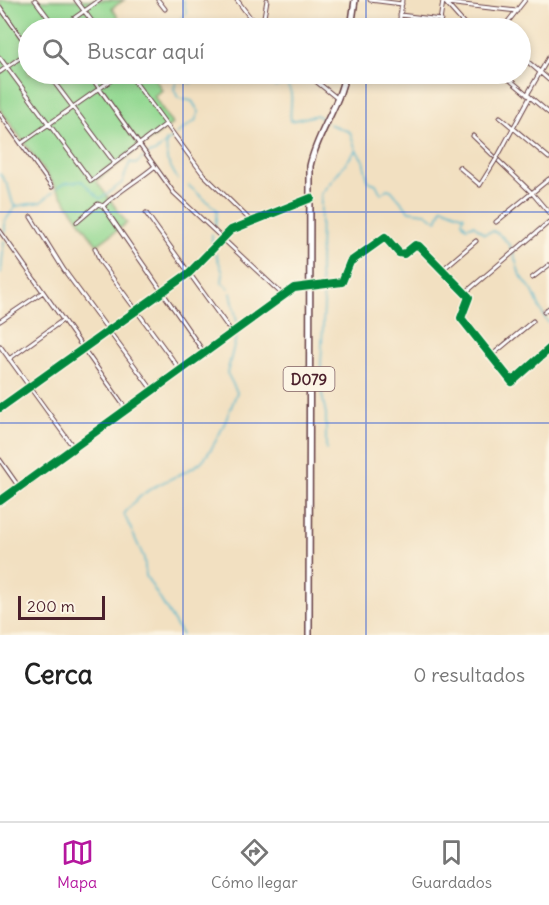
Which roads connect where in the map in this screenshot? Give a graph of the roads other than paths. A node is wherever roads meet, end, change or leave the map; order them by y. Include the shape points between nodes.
1 (35, 0) edge
2 (76, 0) edge
3 (100, 0) edge
4 (158, 0) edge
5 (237, 0) edge
6 (267, 0) edge
7 (355, 0) edge
8 (370, 0) edge
9 (484, 0) edge
10 (525, 0) edge
11 (444, 1) edge
12 (402, 2) edge
13 (0, 7) edge
14 (483, 8) junction
15 (165, 9) dead end
16 (84, 11) junction
17 (517, 11) junction
18 (400, 15) junction
19 (50, 18) edge
20 (73, 18) edge
21 (89, 18) edge
22 (252, 18) edge
23 (262, 18) edge
24 (352, 18) edge
25 (400, 18) edge
26 (425, 18) edge
27 (441, 18) edge
28 (459, 18) edge
29 (511, 18) edge
30 (18, 35) edge
31 (549, 57) edge
32 (0, 58) edge
33 (18, 58) edge
34 (531, 64) edge
35 (7, 67) junction
36 (0, 72) edge
37 (541, 73) junction
38 (549, 80) edge
39 (18, 83) edge
40 (19, 84) edge
41 (55, 84) edge
42 (96, 84) edge
43 (105, 84) edge
44 (136, 84) edge
45 (319, 84) edge
46 (342, 84) edge
47 (514, 84) edge
48 (99, 88) junction
49 (528, 96) junction
50 (338, 99) junction
51 (72, 107) junction
52 (549, 113) edge
53 (0, 114) edge
54 (500, 117) dead end
55 (166, 124) junction
56 (48, 125) junction
57 (514, 127) junction
58 (473, 136) dead end
59 (22, 144) junction
60 (140, 144) junction
61 (549, 158) edge
62 (114, 162) junction
63 (155, 167) junction
64 (459, 167) dead end
65 (549, 179) edge
66 (52, 187) dead end
67 (532, 193) junction
68 (311, 198) junction
69 (103, 206) junction
70 (146, 213) dead end
71 (549, 213) edge
72 (31, 217) dead end
73 (250, 221) junction
74 (77, 222) dead end
75 (496, 222) dead end
76 (549, 222) edge
77 (0, 231) edge
78 (222, 240) junction
79 (476, 241) dead end
80 (95, 248) dead end
81 (549, 265) edge
82 (442, 270) junction
83 (189, 273) junction
84 (532, 278) dead end
85 (310, 285) junction
86 (43, 291) junction
87 (164, 292) junction
88 (465, 293) junction
89 (284, 296) junction
90 (549, 308) edge
91 (138, 310) junction
92 (544, 312) dead end
93 (63, 320) junction
94 (0, 321) edge
95 (533, 321) dead end
96 (110, 331) junction
97 (233, 334) junction
98 (0, 346) edge
99 (84, 349) junction
100 (549, 349) edge
101 (205, 354) junction
102 (491, 356) junction
103 (9, 359) junction
104 (181, 371) junction
105 (28, 387) junction
106 (153, 391) junction
107 (0, 408) edge
108 (127, 410) junction
109 (74, 448) junction
110 (0, 460) edge
111 (20, 487) junction
112 (0, 501) edge
113 (309, 635) edge

1 - 19 street
2 - 16 street
3 - 16 street
4 - 15 street
5 - 22 street
6 - 23 street
7 - 24 main road
8 - 12 street
9 - 14 street
10 - 17 street
11 - 14 street
11 - 27 street
11 - 28 street
12 - 18 street
13 - 30 street
14 - 17 street
16 - 20 street
16 - 21 street
17 - 29 street
18 - 25 street
18 - 26 street
31 - 37 street
32 - 35 street
33 - 35 street
34 - 37 street
35 - 36 street
35 - 39 street
37 - 38 street
37 - 49 street
40 - 56 street
41 - 51 street
42 - 48 street
43 - 48 street
44 - 55 street
45 - 50 street
46 - 50 main road, D079
47 - 49 street
48 - 51 street
48 - 60 street
49 - 52 street
49 - 57 street
50 - 68 main road, D079 via 315,147 310,166
51 - 56 street
51 - 62 street
53 - 59 street
54 - 57 street
55 - 60 street
55 - 73 street via 203,174
56 - 59 street
56 - 62 street via 91,181
57 - 61 street
57 - 64 street via 480,185
58 - 67 street
59 - 66 street
60 - 62 street
60 - 63 street
63 - 69 street
63 - 78 street via 174,193
65 - 67 street
67 - 71 street
67 - 75 street
68 - 73 street
68 - 85 main road, D079
69 - 74 street via 92,207
69 - 87 street
70 - 83 street
72 - 96 street via 64,270
73 - 78 street via 231,230
76 - 88 street
77 - 86 street
78 - 83 street
78 - 89 street
79 - 82 street
80 - 91 street via 100,261
81 - 84 street
82 - 85 street via 419,246 399,253 385,237 350,262 342,282
82 - 88 street
83 - 87 street
83 - 97 street
85 - 89 street via 294,288
85 - 113 main road, D079
86 - 93 street
86 - 94 street
87 - 91 street
87 - 101 street
88 - 102 street via 470,300 460,313 461,318
89 - 97 street
90 - 92 street
91 - 96 street
91 - 104 street
93 - 99 street
93 - 103 street
95 - 102 street
96 - 99 street
96 - 106 street
97 - 101 street
98 - 103 street
99 - 105 street
99 - 108 street
100 - 102 street via 512,382
101 - 104 street
103 - 105 street
104 - 106 street
105 - 107 street
105 - 109 street
106 - 108 street
108 - 109 street
109 - 111 street
110 - 111 street
111 - 112 street

